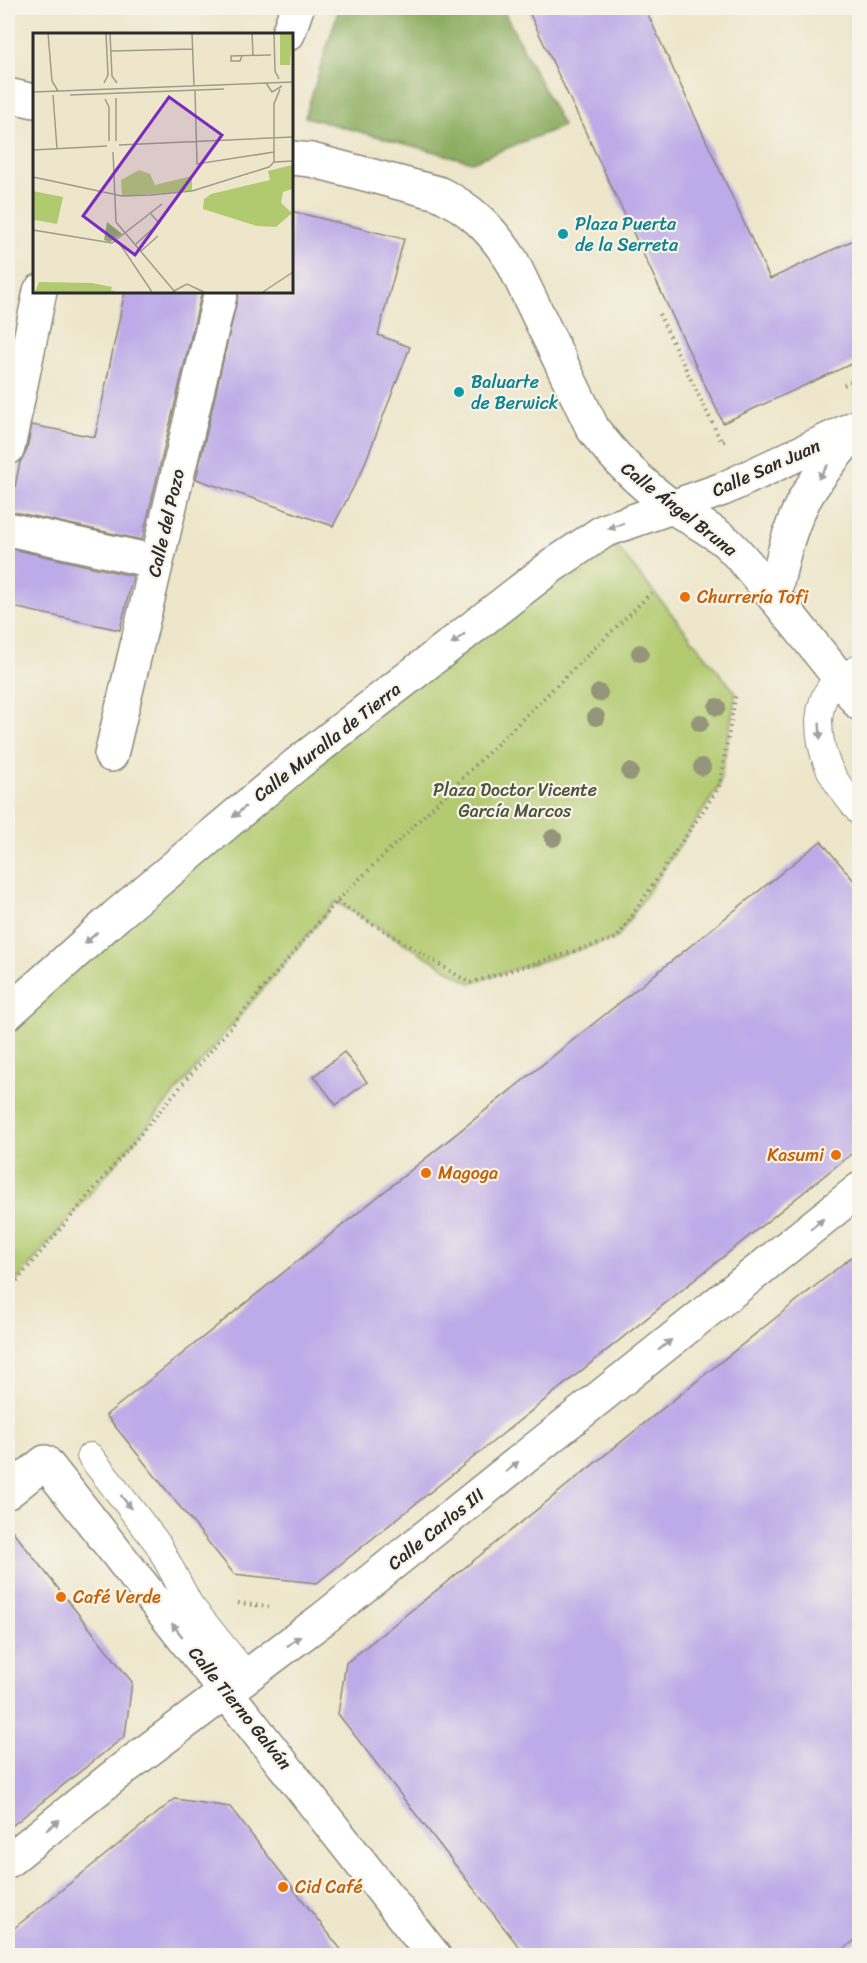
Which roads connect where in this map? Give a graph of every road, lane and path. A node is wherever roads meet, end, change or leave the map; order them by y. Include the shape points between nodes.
1 (8, 94) edge
2 (33, 101) edge
3 (292, 158) edge
4 (40, 292) edge
5 (221, 292) edge
6 (660, 314) dead end
7 (860, 378) edge
8 (838, 387) dead end
9 (860, 426) edge
10 (732, 437) dead end
11 (8, 448) edge
12 (671, 506) junction
13 (8, 529) edge
14 (157, 562) junction
15 (653, 591) dead end
16 (774, 597) junction
17 (853, 684) edge
18 (736, 693) dead end
19 (111, 755) dead end
20 (860, 813) edge
21 (336, 902) junction
22 (8, 1013) edge
23 (860, 1190) edge
24 (9, 1290) dead end
25 (90, 1456) dead end
26 (8, 1492) edge
27 (237, 1684) junction
28 (8, 1862) edge
29 (434, 1956) edge

1 - 2 street
3 - 12 street, Calle Ángel Bruna via 438,193 475,216 498,239 512,261 593,429 623,467
4 - 11 street
5 - 14 street, Calle del Pozo
6 - 10 path via 722,442
7 - 8 path
9 - 12 street, Calle San Juan via 723,489
9 -> 16 street via 805,499 788,540
12 - 16 street, Calle Ángel Bruna via 724,541
12 -> 22 street, Calle Muralla de Tierra via 604,531 552,566 297,764
13 - 14 street
14 - 19 street, Calle del Pozo
15 - 21 path
16 - 17 street, Calle Ángel Bruna
17 -> 20 lane via 828,690 822,702 821,750 840,790
18 - 21 path via 719,787 617,938 470,983
21 - 24 path
27 -> 23 street, Calle Carlos III
25 -> 27 lane via 158,1544
27 -> 26 street, Calle Tierno Galván via 45,1462
28 -> 27 street, Calle Carlos III via 118,1772
27 - 29 street, Calle Tierno Galván

